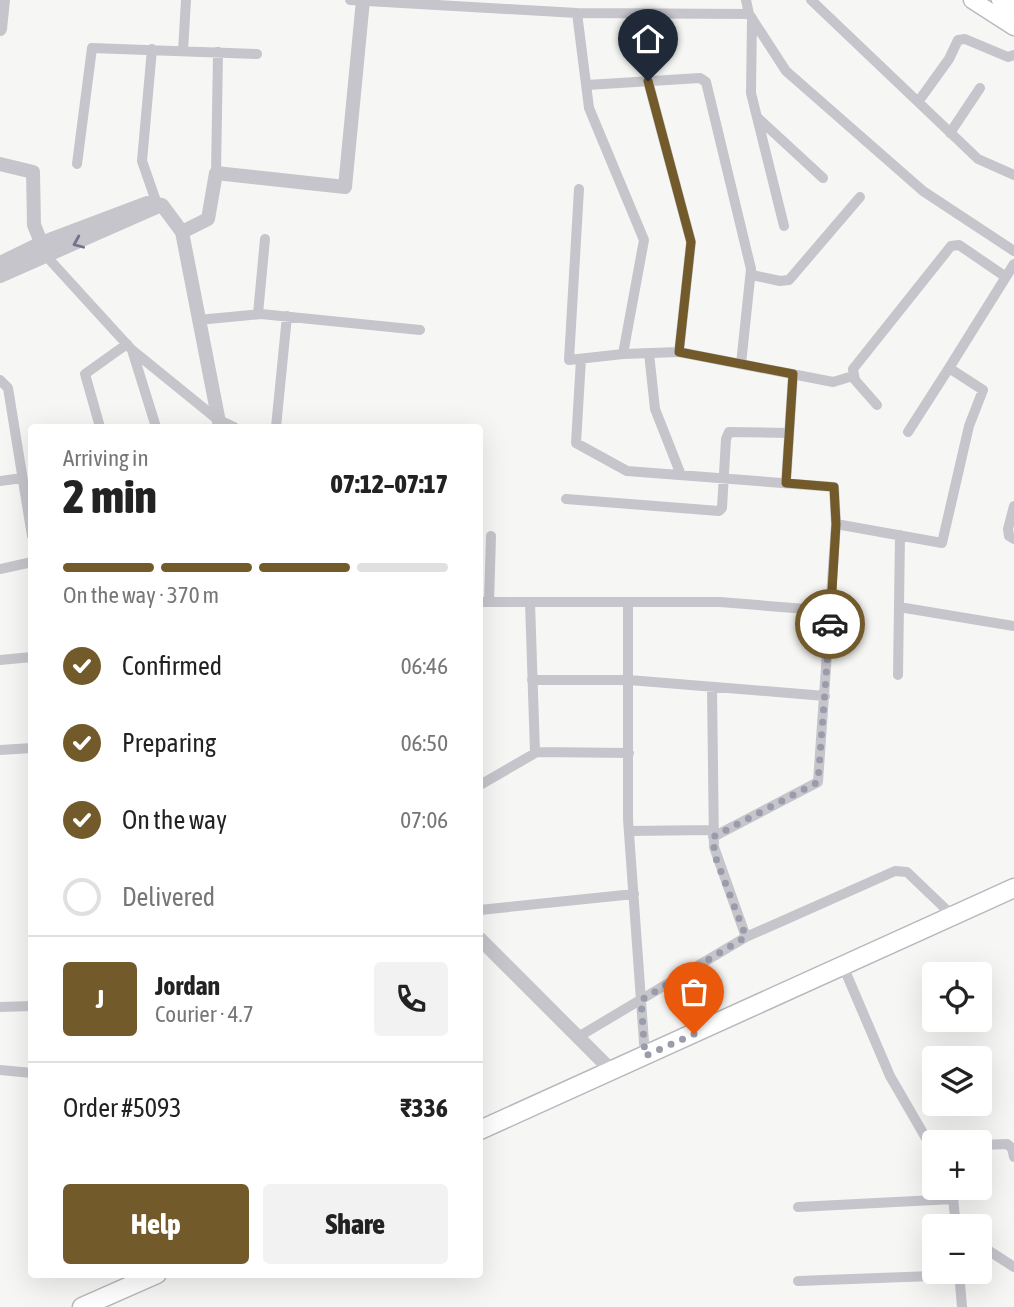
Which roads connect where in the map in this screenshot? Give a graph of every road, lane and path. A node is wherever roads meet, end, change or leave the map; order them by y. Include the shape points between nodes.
1 (3, 0) edge
2 (186, 0) edge
3 (358, 0) edge
4 (747, 0) edge
5 (811, 0) edge
6 (972, 0) edge
7 (1000, 0) edge
8 (1014, 9) edge
9 (577, 13) junction
10 (750, 16) junction
11 (1014, 27) edge
12 (0, 29) edge
13 (152, 49) junction
14 (183, 51) junction
15 (218, 52) junction
16 (257, 54) dead end
17 (1014, 55) edge
18 (648, 81) junction
19 (587, 85) junction
20 (980, 88) dead end
21 (918, 102) junction
22 (757, 117) junction
23 (950, 133) junction
24 (0, 164) edge
25 (77, 164) dead end
26 (216, 173) junction
27 (1014, 175) edge
28 (823, 178) dead end
29 (579, 189) dead end
30 (860, 197) dead end
31 (159, 204) junction
32 (784, 226) dead end
33 (182, 232) junction
34 (265, 239) dead end
35 (44, 250) junction
36 (1014, 251) edge
37 (1014, 264) edge
38 (1, 269) edge
39 (752, 275) junction
40 (1006, 277) junction
41 (258, 314) junction
42 (287, 316) junction
43 (198, 320) junction
44 (420, 330) dead end
45 (129, 347) junction
46 (679, 352) junction
47 (649, 353) junction
48 (623, 355) junction
49 (581, 359) junction
50 (741, 364) junction
51 (949, 369) junction
52 (793, 374) junction
53 (853, 376) junction
54 (0, 380) edge
55 (877, 405) dead end
56 (219, 423) edge
57 (99, 424) edge
58 (155, 424) edge
59 (276, 424) edge
60 (908, 432) dead end
61 (789, 433) junction
62 (681, 475) junction
63 (22, 478) junction
64 (725, 478) junction
65 (0, 481) edge
66 (786, 483) junction
67 (566, 499) dead end
68 (1014, 506) edge
69 (28, 513) edge
70 (836, 524) junction
71 (491, 536) dead end
72 (900, 536) junction
73 (1014, 539) edge
74 (28, 563) edge
75 (0, 569) edge
76 (530, 602) junction
77 (628, 602) junction
78 (484, 603) edge
79 (899, 607) junction
80 (831, 611) junction
81 (1014, 626) edge
82 (28, 657) edge
83 (0, 660) edge
84 (898, 675) dead end
85 (532, 680) junction
86 (629, 680) junction
87 (712, 687) junction
88 (825, 696) junction
89 (28, 748) edge
90 (0, 750) edge
91 (535, 753) junction
92 (629, 753) junction
93 (483, 783) edge
94 (629, 831) junction
95 (713, 833) junction
96 (1014, 888) edge
97 (634, 894) junction
98 (483, 911) edge
99 (953, 916) junction
100 (746, 937) junction
101 (483, 942) edge
102 (844, 966) junction
103 (641, 1000) junction
104 (28, 1006) edge
105 (0, 1007) edge
106 (578, 1037) junction
107 (645, 1056) junction
108 (0, 1070) edge
109 (612, 1071) junction
110 (28, 1073) edge
111 (483, 1129) edge
112 (922, 1131) edge
113 (992, 1145) edge
114 (1014, 1157) edge
115 (922, 1197) edge
116 (798, 1207) dead end
117 (992, 1253) edge
118 (1014, 1267) edge
119 (922, 1276) edge
120 (148, 1278) edge
121 (798, 1281) dead end
122 (960, 1284) edge
123 (82, 1307) edge
124 (962, 1307) edge

1 - 12 street
2 - 14 street
3 - 9 street
3 - 26 street via 345,187
4 - 10 street
5 - 21 street
6 - 11 main road
7 - 8 main road
9 - 10 street
9 - 19 street
10 - 22 street via 751,86
10 - 36 street via 786,71 923,191
13 - 14 street
13 - 25 street via 90,50
13 - 31 street via 142,161
14 - 15 street
15 - 16 street
15 - 26 street
17 - 21 street via 958,40
18 - 19 street
18 - 39 street via 700,78 706,82
18 - 46 street via 691,242
19 - 48 street via 589,108 644,240
20 - 23 street
21 - 23 street
22 - 28 street
22 - 32 street
23 - 27 street via 978,159
24 - 35 street via 33,172 34,225
26 - 33 street via 208,219
29 - 49 street via 569,360
30 - 39 street via 789,279
31 - 33 street
31 - 35 street
33 - 43 street
34 - 41 street
35 - 38 street
35 - 45 street
37 - 40 street
39 - 50 street
40 - 51 street
40 - 53 street via 959,245 951,246 853,369
41 - 42 street
41 - 43 street
42 - 44 street
42 - 59 street
43 - 56 street
45 - 56 street
45 - 57 street via 85,374
45 - 58 street
46 - 47 street
46 - 50 street
47 - 48 street
47 - 62 street via 655,409
48 - 49 street
49 - 62 street via 576,443 627,471
50 - 52 street
51 - 60 street
51 - 72 street via 983,390 969,426 942,543
52 - 53 street via 833,382
52 - 61 street
53 - 55 street
54 - 63 street via 8,388
61 - 64 street via 729,432
61 - 66 street
62 - 64 street
63 - 65 street
63 - 69 street
64 - 66 street
64 - 67 street via 719,512
66 - 70 street via 834,487
68 - 73 street via 1008,529
70 - 72 street
70 - 80 street
71 - 78 street
72 - 79 street
74 - 75 street
76 - 77 street
76 - 78 street
76 - 85 street
77 - 80 street via 720,602
77 - 86 street
79 - 81 street
79 - 84 street
80 - 88 street
82 - 83 street
85 - 86 street
85 - 91 street
86 - 87 street
86 - 92 street
87 - 88 street
87 - 95 street
88 - 95 street via 818,782
89 - 90 street
91 - 92 street
91 - 93 street
92 - 94 street
94 - 95 street
94 - 97 street
95 - 100 street via 715,856
96 - 99 highway
97 - 98 street
97 - 103 street
99 - 100 street via 900,870
99 - 102 highway
100 - 103 street
101 - 106 street
102 - 107 highway
102 - 112 street via 890,1076
103 - 106 street
103 - 107 street
104 - 105 street
106 - 109 street
107 - 109 highway
108 - 110 street
109 - 111 highway
113 - 114 street via 1007,1144
115 - 116 street
117 - 118 street
119 - 121 street
120 - 123 highway
122 - 124 street

